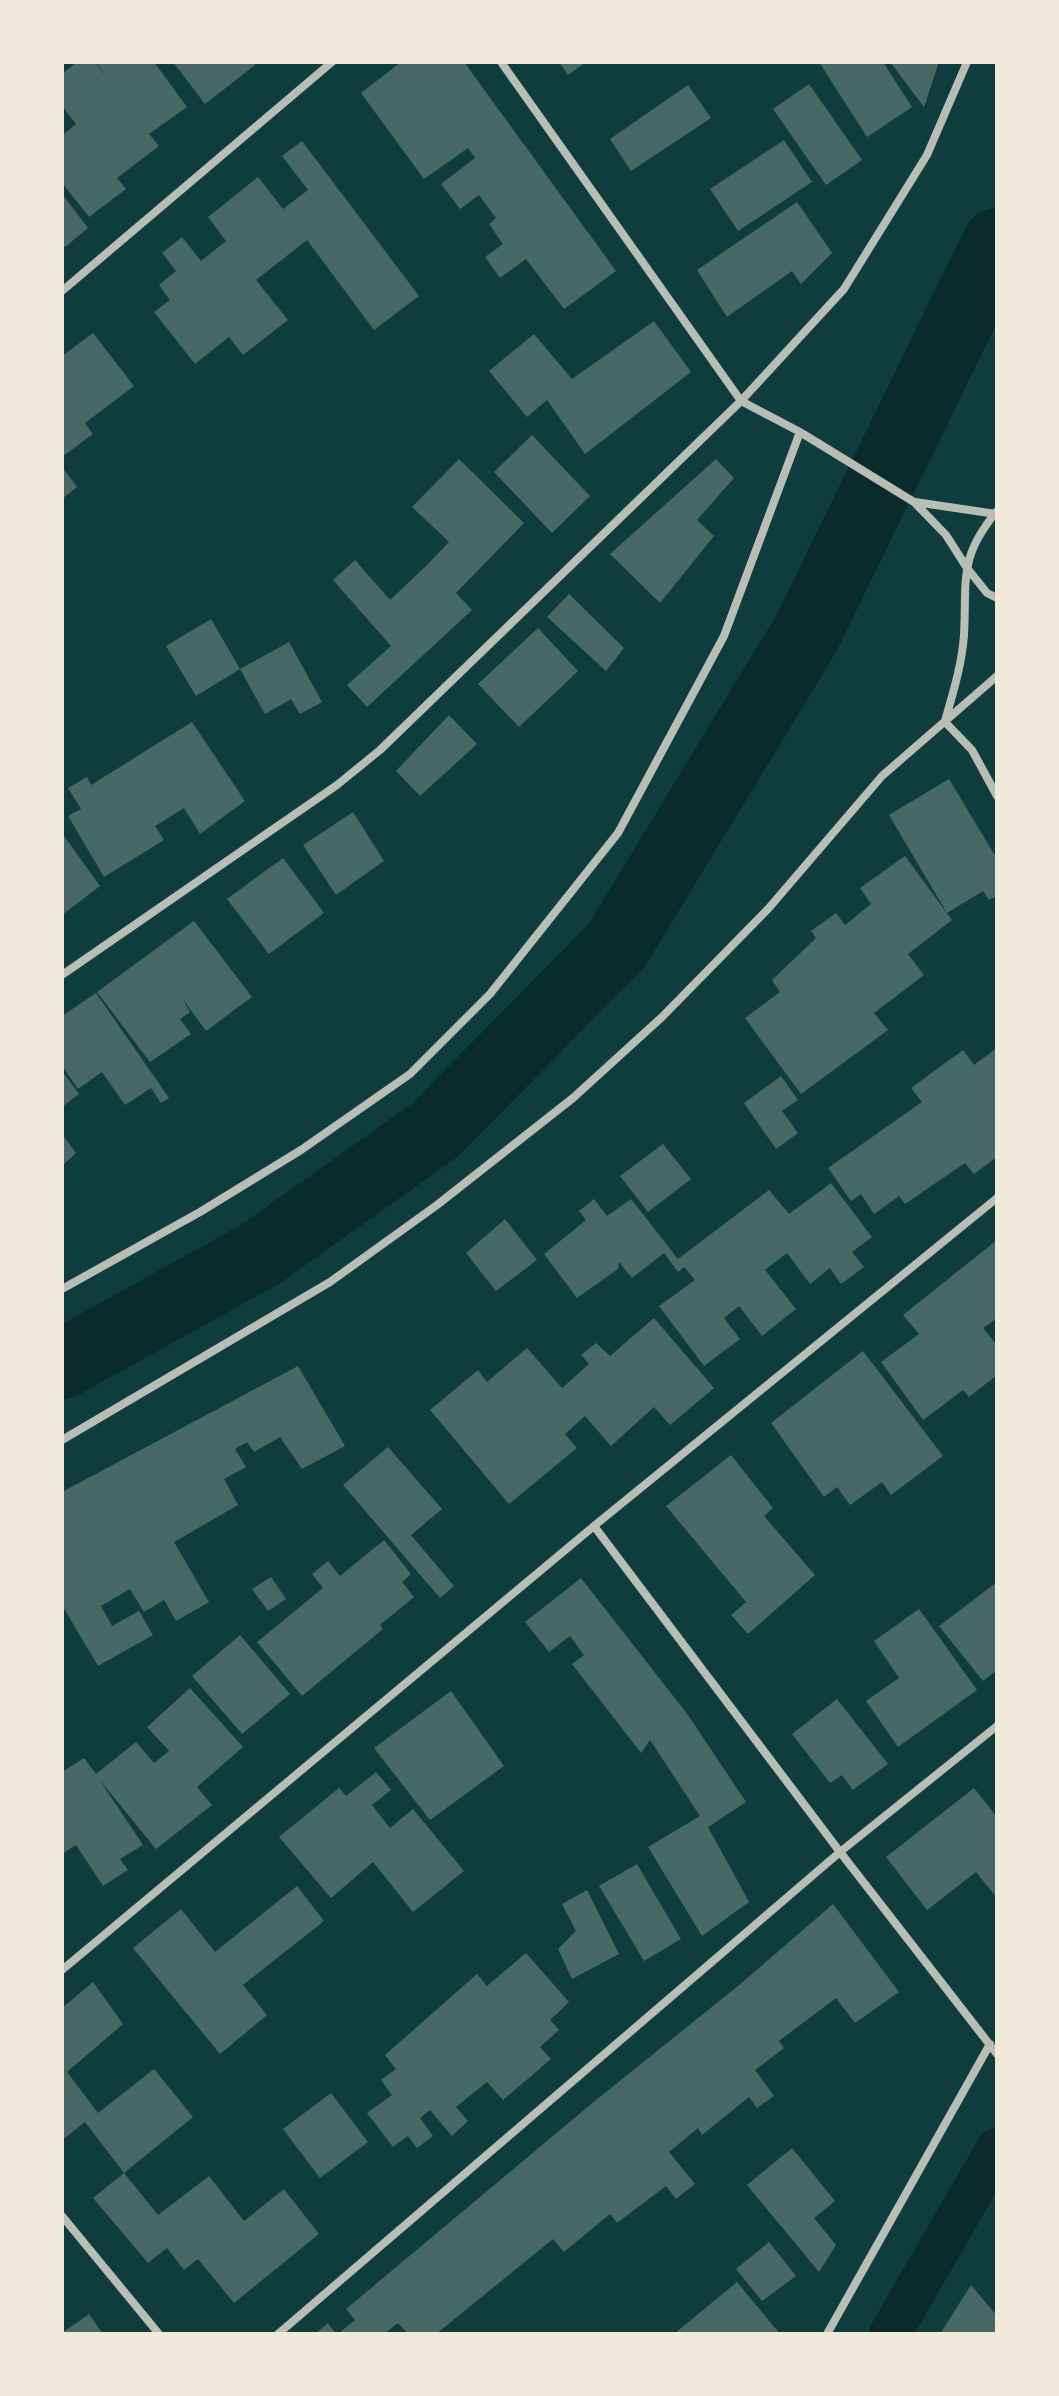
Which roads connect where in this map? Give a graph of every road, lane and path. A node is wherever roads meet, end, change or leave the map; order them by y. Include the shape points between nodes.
1 (332, 62) edge
2 (501, 62) edge
3 (967, 62) edge
4 (62, 291) edge
5 (741, 401) junction
6 (800, 432) junction
7 (914, 502) junction
8 (996, 513) edge
9 (967, 568) junction
10 (997, 598) edge
11 (997, 676) edge
12 (945, 722) junction
13 (997, 796) edge
14 (62, 975) edge
15 (997, 1198) edge
16 (62, 1289) edge
17 (62, 1440) edge
18 (594, 1526) junction
19 (997, 1726) edge
20 (840, 1852) junction
21 (62, 1970) edge
22 (990, 2044) junction
23 (997, 2054) edge
24 (62, 2216) edge
25 (159, 2334) edge
26 (278, 2334) edge
27 (827, 2334) edge

1 - 4 street
2 - 5 street
3 - 5 street via 927,155 844,289
5 - 6 street
5 - 14 street via 380,750
6 - 7 street
6 - 16 street via 724,636 618,833 490,994 410,1074 301,1150
7 - 8 street
7 - 9 street via 946,535
8 - 9 street via 980,531
9 - 10 street
9 - 12 street via 964,636
11 - 12 street
12 - 13 street via 972,750
12 - 17 street via 882,776 768,909 573,1098 330,1282
15 - 18 street
18 - 20 street
18 - 21 street
19 - 20 street
20 - 22 street
20 - 26 street
22 - 23 street
22 - 27 street
24 - 25 street

